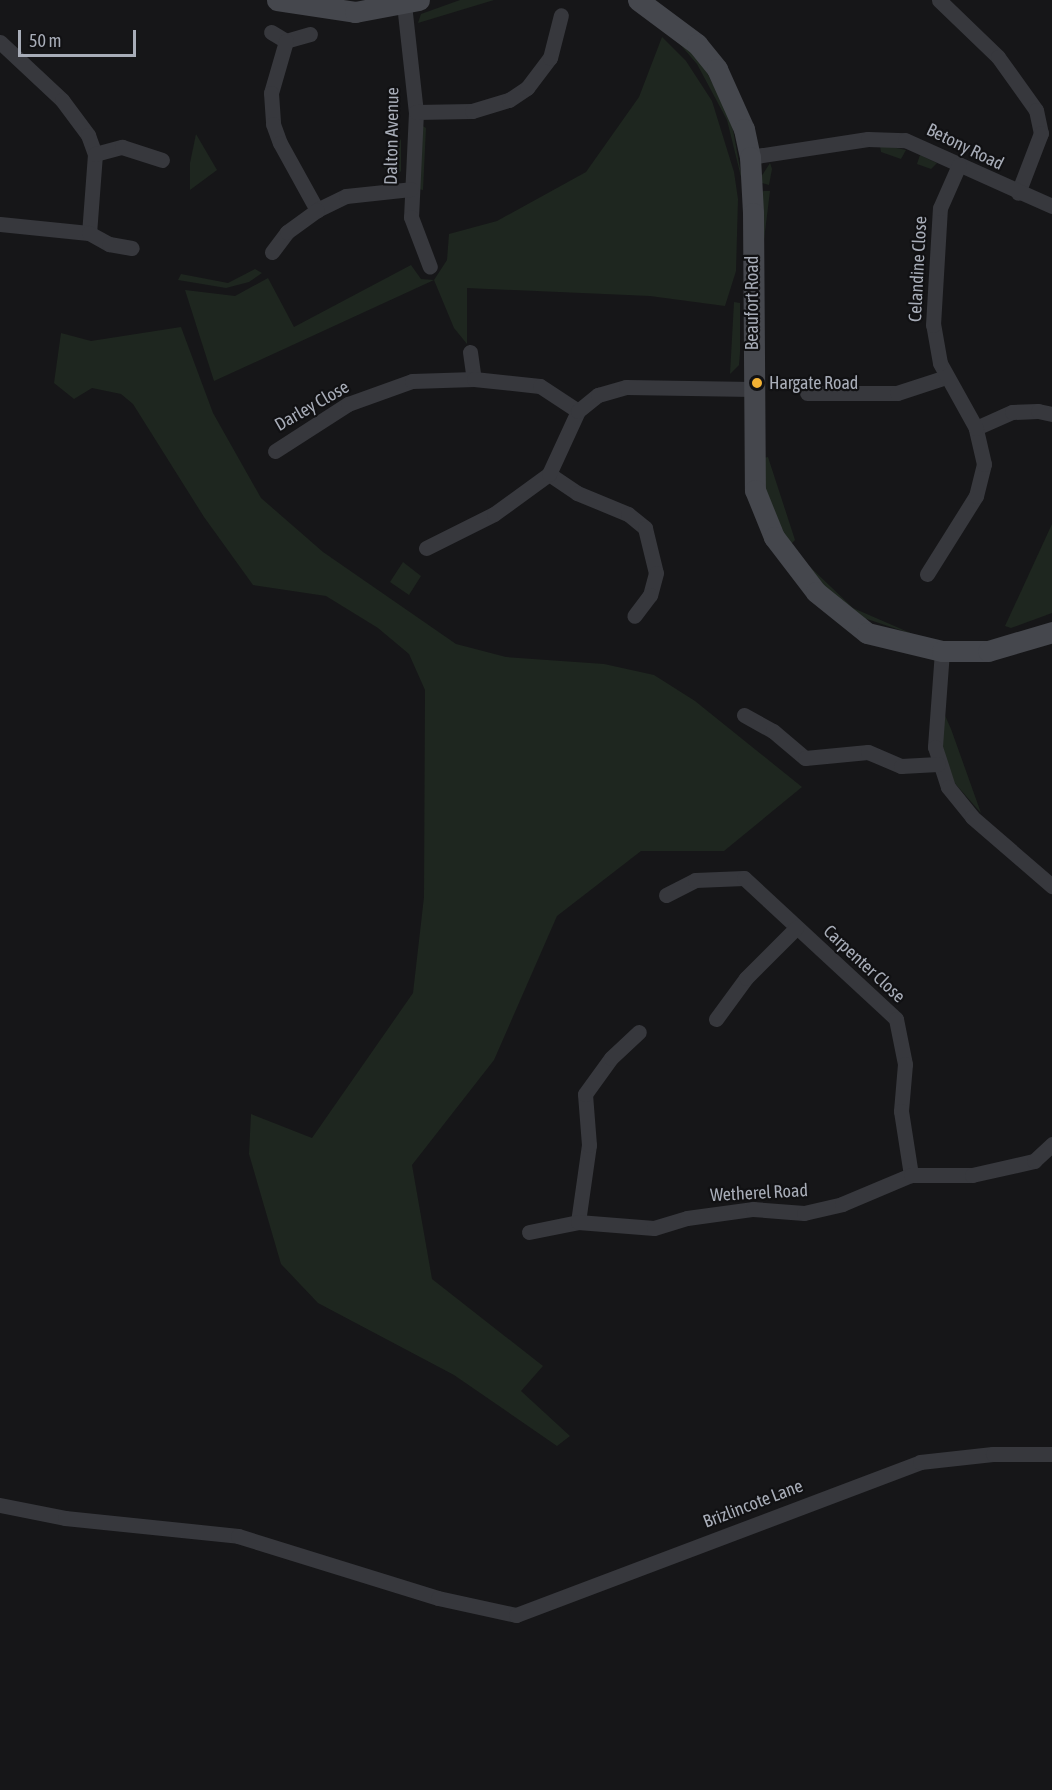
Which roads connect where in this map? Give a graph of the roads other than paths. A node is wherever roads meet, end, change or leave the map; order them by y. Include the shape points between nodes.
1 (277, 0) edge
2 (638, 0) edge
3 (939, 0) edge
4 (412, 2) edge
5 (561, 15) dead end
6 (271, 32) dead end
7 (310, 34) dead end
8 (286, 40) junction
9 (0, 42) edge
10 (416, 112) junction
11 (95, 154) junction
12 (750, 157) junction
13 (162, 160) dead end
14 (959, 165) junction
15 (411, 189) junction
16 (1018, 193) junction
17 (1052, 206) edge
18 (317, 210) junction
19 (0, 224) edge
20 (89, 233) junction
21 (132, 248) dead end
22 (272, 252) dead end
23 (430, 267) dead end
24 (470, 352) dead end
25 (946, 377) junction
26 (474, 379) junction
27 (753, 389) junction
28 (807, 393) dead end
29 (578, 411) junction
30 (1052, 414) edge
31 (976, 428) junction
32 (275, 451) dead end
33 (549, 474) junction
34 (426, 548) dead end
35 (927, 574) dead end
36 (634, 616) dead end
37 (1052, 632) edge
38 (942, 651) junction
39 (744, 715) dead end
40 (938, 764) junction
41 (1052, 886) edge
42 (666, 895) dead end
43 (796, 928) junction
44 (716, 1019) dead end
45 (639, 1032) dead end
46 (1052, 1144) edge
47 (911, 1175) junction
48 (578, 1222) junction
49 (529, 1232) dead end
50 (1052, 1454) edge
51 (0, 1505) edge

1 - 4 street via 355,12
2 - 12 street, Beaufort Road via 673,22 717,69 733,100
3 - 16 street via 998,57 1036,110 1041,133
4 - 10 street, Dalton Avenue
5 - 10 street via 550,58 527,88 491,107
6 - 8 street
7 - 8 street
8 - 18 street via 271,93 273,124
9 - 11 street via 78,117
10 - 15 street, Dalton Avenue
11 - 13 street via 122,147
11 - 20 street
12 - 14 street, Betony Road via 868,139 904,140
12 - 27 street, Beaufort Road
14 - 16 street, Betony Road
14 - 25 street, Celandine Close via 940,208 935,261 933,325
15 - 18 street via 346,196
15 - 23 street, Dalton Avenue via 411,217
16 - 17 street, Betony Road
18 - 22 street via 287,232
19 - 20 street
20 - 21 street via 110,244
24 - 26 street
25 - 28 street via 897,393
25 - 31 street, Celandine Close
26 - 29 street, Darley Close via 540,386
26 - 32 street, Darley Close via 412,381 370,396 348,404
27 - 29 street via 626,387 598,395
27 - 38 street, Beaufort Road via 755,489 774,537 816,592 867,633
29 - 33 street
30 - 31 street via 1012,412
31 - 35 street, Celandine Close via 984,464 976,496
33 - 34 street via 494,514
33 - 36 street via 577,493 628,514 645,528 656,573 650,595
37 - 38 street, Beaufort Road via 988,651
38 - 40 street via 935,747
39 - 40 street via 773,731 806,758 868,752 900,766
40 - 41 street via 948,787 972,816
42 - 43 street, Carpenter Close via 695,880 744,878
43 - 44 street via 746,978
43 - 47 street, Carpenter Close via 862,984 896,1019 905,1064 901,1111
45 - 48 street via 611,1058 585,1094 589,1144
46 - 47 street, Wetherel Road via 1034,1161 972,1174
47 - 48 street, Wetherel Road via 842,1204 804,1213 753,1209 687,1218 654,1228
48 - 49 street, Wetherel Road
50 - 51 street, Brizlincote Lane via 993,1454 920,1462 516,1615 474,1608 238,1536 65,1518

